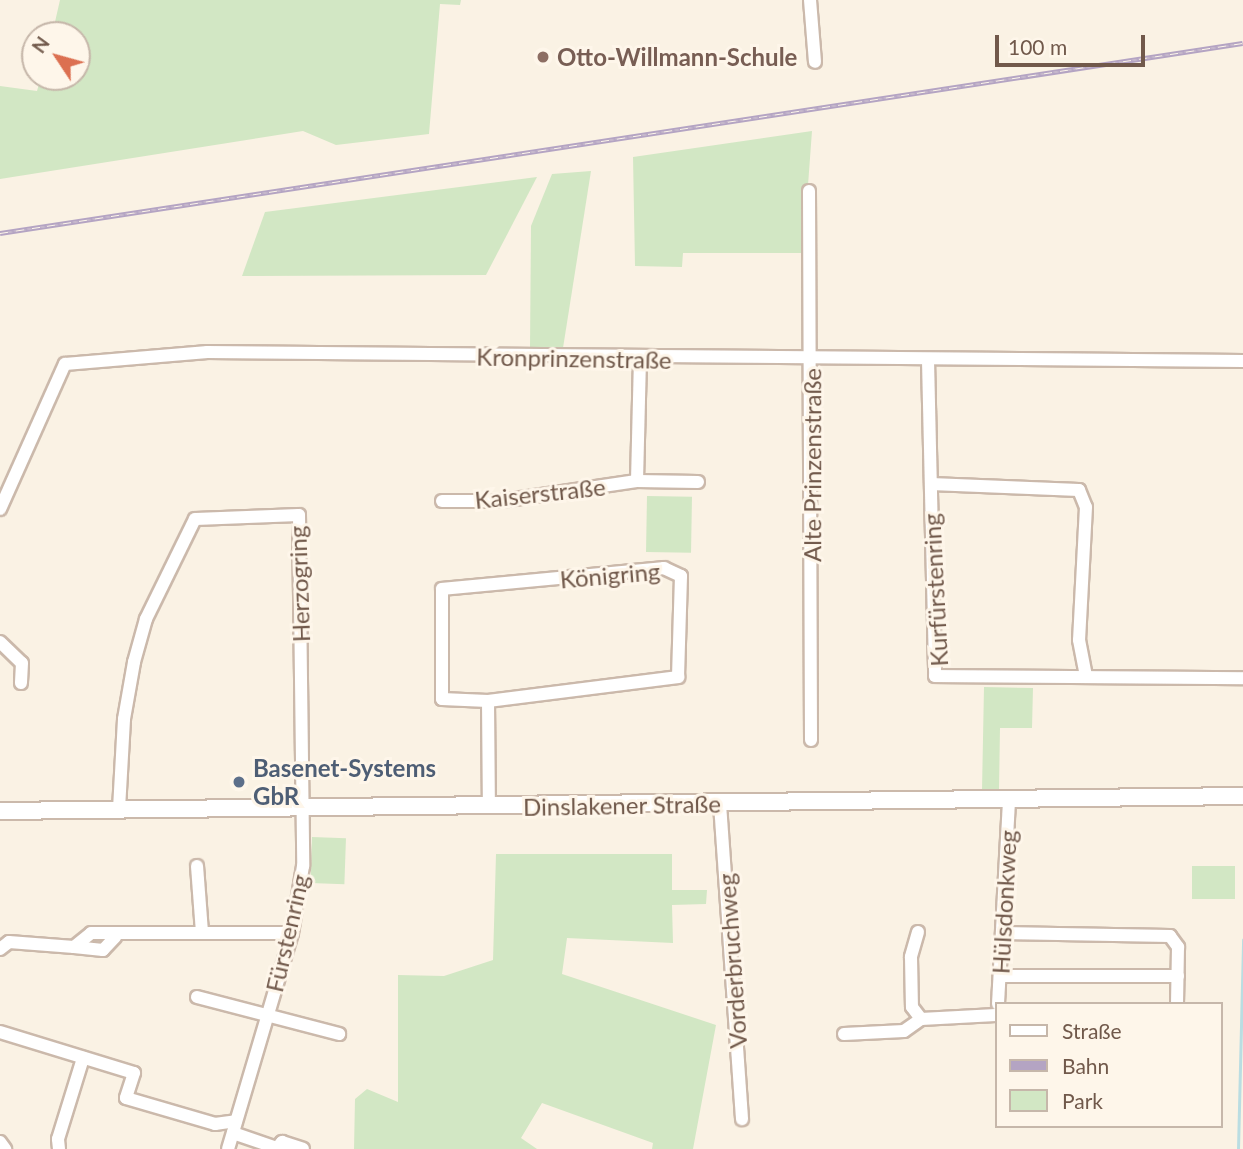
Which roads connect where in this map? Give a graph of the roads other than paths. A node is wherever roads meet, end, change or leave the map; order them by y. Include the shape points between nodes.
1 (810, 0) edge
2 (815, 62) dead end
3 (809, 191) dead end
4 (640, 359) junction
5 (812, 360) junction
6 (928, 360) junction
7 (1243, 361) edge
8 (637, 481) junction
9 (698, 482) dead end
10 (930, 484) junction
11 (442, 501) dead end
12 (0, 509) edge
13 (0, 642) edge
14 (1086, 676) junction
15 (1243, 678) edge
16 (21, 683) dead end
17 (488, 701) junction
18 (811, 740) dead end
19 (1243, 796) edge
20 (1009, 801) junction
21 (720, 804) junction
22 (489, 806) junction
23 (302, 808) junction
24 (119, 809) junction
25 (0, 811) edge
26 (197, 866) dead end
27 (918, 932) dead end
28 (202, 933) junction
29 (292, 933) junction
30 (1002, 933) junction
31 (0, 949) edge
32 (1000, 976) junction
33 (1178, 976) junction
34 (197, 997) dead end
35 (998, 1002) edge
36 (1177, 1002) edge
37 (268, 1015) junction
38 (921, 1020) junction
39 (995, 1020) edge
40 (0, 1032) edge
41 (340, 1034) dead end
42 (844, 1034) dead end
43 (83, 1058) junction
44 (742, 1119) dead end
45 (235, 1127) junction
46 (0, 1142) edge
47 (277, 1148) edge
48 (5, 1149) edge
49 (59, 1149) edge
50 (228, 1149) edge
51 (303, 1149) edge

1 - 2 street
3 - 5 street, Alte Prinzenstraße
4 - 5 street, Kronprinzenstraße
4 - 8 street, Kaiserstraße
4 - 12 street, Kronprinzenstraße via 207,352 65,364
5 - 6 street, Kronprinzenstraße
5 - 18 street, Alte Prinzenstraße
6 - 7 street, Kronprinzenstraße
6 - 10 street, Kurfürstenring
8 - 9 street, Kaiserstraße
8 - 11 street, Kaiserstraße via 501,501
10 - 14 street, Kurfürstenring via 1079,490 1086,507 1079,640
10 - 14 street, Kurfürstenring via 935,676
13 - 16 street via 22,663
14 - 15 street, Kurfürstenring
17 - 17 street, Königring via 442,699 442,589 664,568 681,576 678,677
17 - 22 street
19 - 20 main road, Dinslakener Straße
20 - 21 main road, Dinslakener Straße
20 - 30 street, Hülsdonkweg
21 - 22 main road, Dinslakener Straße
21 - 44 street, Vorderbruchweg
22 - 23 main road, Dinslakener Straße
23 - 24 main road, Dinslakener Straße
23 - 24 street, Herzogring via 299,516 201,516 146,619 137,651 124,719
23 - 29 street, Fürstenring via 303,866
24 - 25 main road, Dinslakener Straße
26 - 28 street
27 - 38 street via 911,957 912,1007
28 - 29 street
28 - 31 street via 115,937 91,933 74,947 9,942
29 - 37 street, Fürstenring
30 - 32 street, Hülsdonkweg
30 - 33 street via 1158,933 1170,936 1178,947
32 - 33 street
32 - 35 street, Hülsdonkweg
33 - 36 street
34 - 37 street, Fürstenring
37 - 41 street
37 - 45 street, Fürstenring
38 - 39 street
38 - 42 street via 904,1031
40 - 43 street
43 - 45 street via 134,1073 126,1098
43 - 49 street via 58,1139
45 - 47 street
45 - 50 street, Fürstenring
46 - 48 street
47 - 51 street via 282,1142 303,1145

